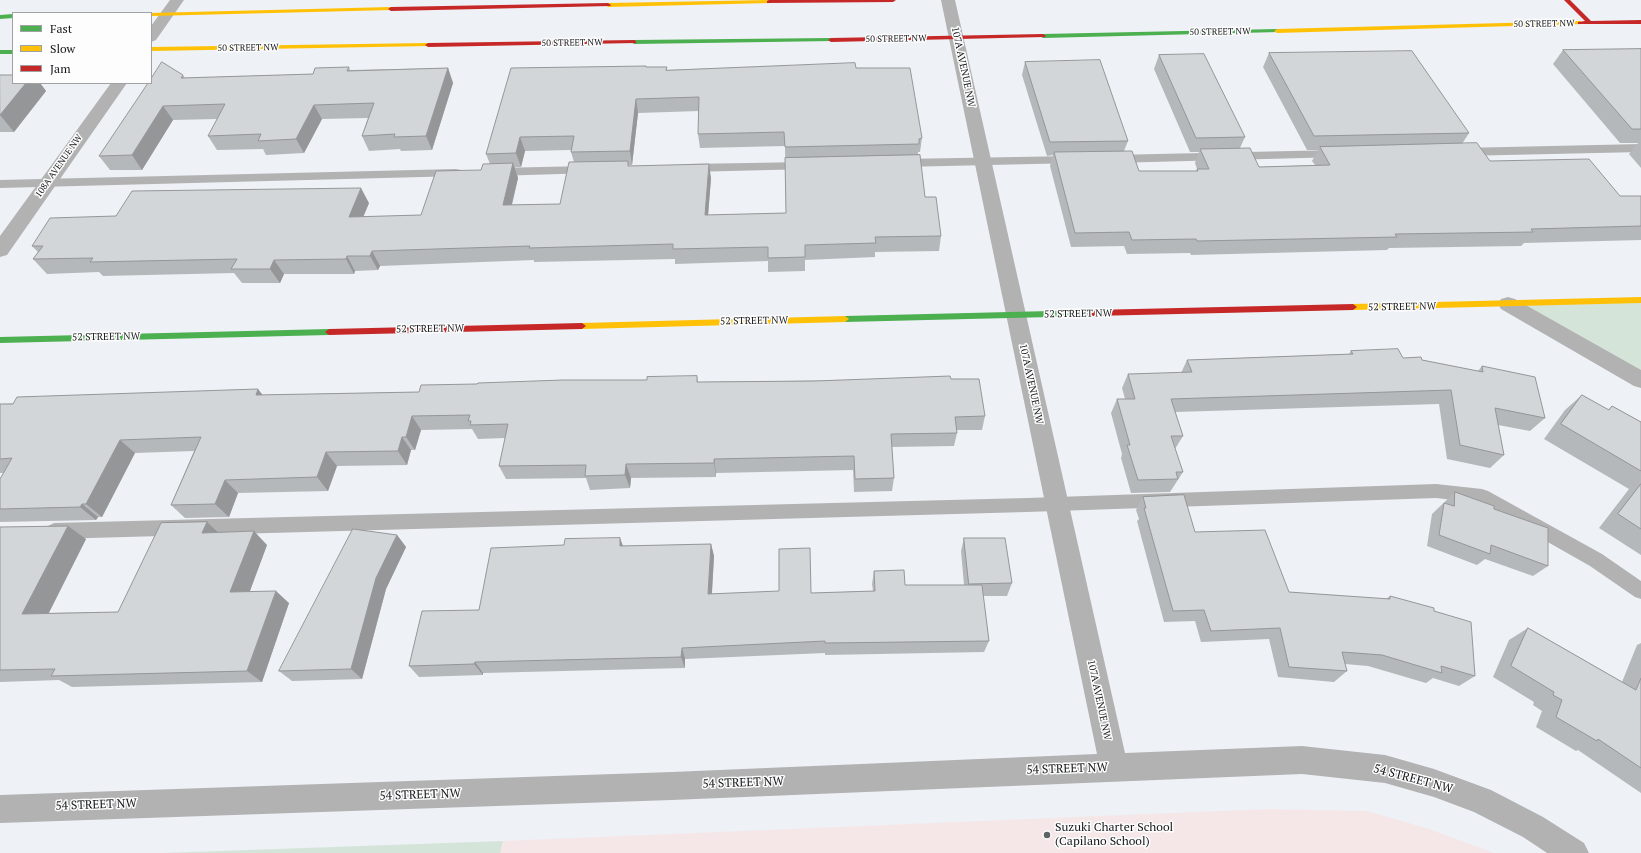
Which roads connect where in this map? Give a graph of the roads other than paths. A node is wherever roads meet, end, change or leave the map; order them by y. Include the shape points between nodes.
1 (177, 0) edge
2 (893, 0) edge
3 (948, 0) edge
4 (1567, 0) edge
5 (168, 13) junction
6 (152, 14) edge
7 (12, 16) edge
8 (0, 17) edge
9 (1641, 22) edge
10 (1590, 23) junction
11 (152, 36) edge
12 (956, 38) junction
13 (152, 49) edge
14 (0, 52) edge
15 (12, 52) edge
16 (117, 84) edge
17 (1641, 148) edge
18 (1450, 152) edge
19 (1346, 154) edge
20 (1084, 159) edge
21 (1100, 159) edge
22 (983, 162) junction
23 (889, 164) edge
24 (818, 165) edge
25 (674, 168) edge
26 (603, 170) edge
27 (467, 173) edge
28 (483, 173) edge
29 (48, 182) junction
30 (0, 184) edge
31 (0, 250) edge
32 (1641, 300) edge
33 (1508, 304) junction
34 (1016, 315) junction
35 (0, 340) edge
36 (1641, 380) edge
37 (1056, 504) junction
38 (40, 531) edge
39 (1641, 591) edge
40 (1114, 767) junction
41 (0, 809) edge
42 (1574, 853) edge

1 - 5 street
2 - 5 street
3 - 12 street, 107A AVENUE NW
4 - 10 street
5 - 6 street
5 - 11 street
7 - 8 street
9 - 10 street, 50 STREET NW
10 - 12 street, 50 STREET NW
12 - 13 street, 50 STREET NW
12 - 22 street, 107A AVENUE NW
14 - 15 street
16 - 29 street, 108A AVENUE NW
17 - 18 lane
19 - 21 lane
20 - 22 lane
22 - 23 lane
22 - 34 street, 107A AVENUE NW
24 - 25 lane
26 - 28 lane
27 - 29 lane
29 - 30 lane
29 - 31 street, 108A AVENUE NW
32 - 33 street, 52 STREET NW
33 - 34 street, 52 STREET NW
33 - 36 street
34 - 35 street, 52 STREET NW
34 - 37 street, 107A AVENUE NW
37 - 38 lane
37 - 39 lane via 1436,491 1482,496 1596,560
37 - 40 street, 107A AVENUE NW
40 - 41 street, 54 STREET NW via 664,786
40 - 42 street, 54 STREET NW via 1302,760 1385,769 1481,800 1533,827

